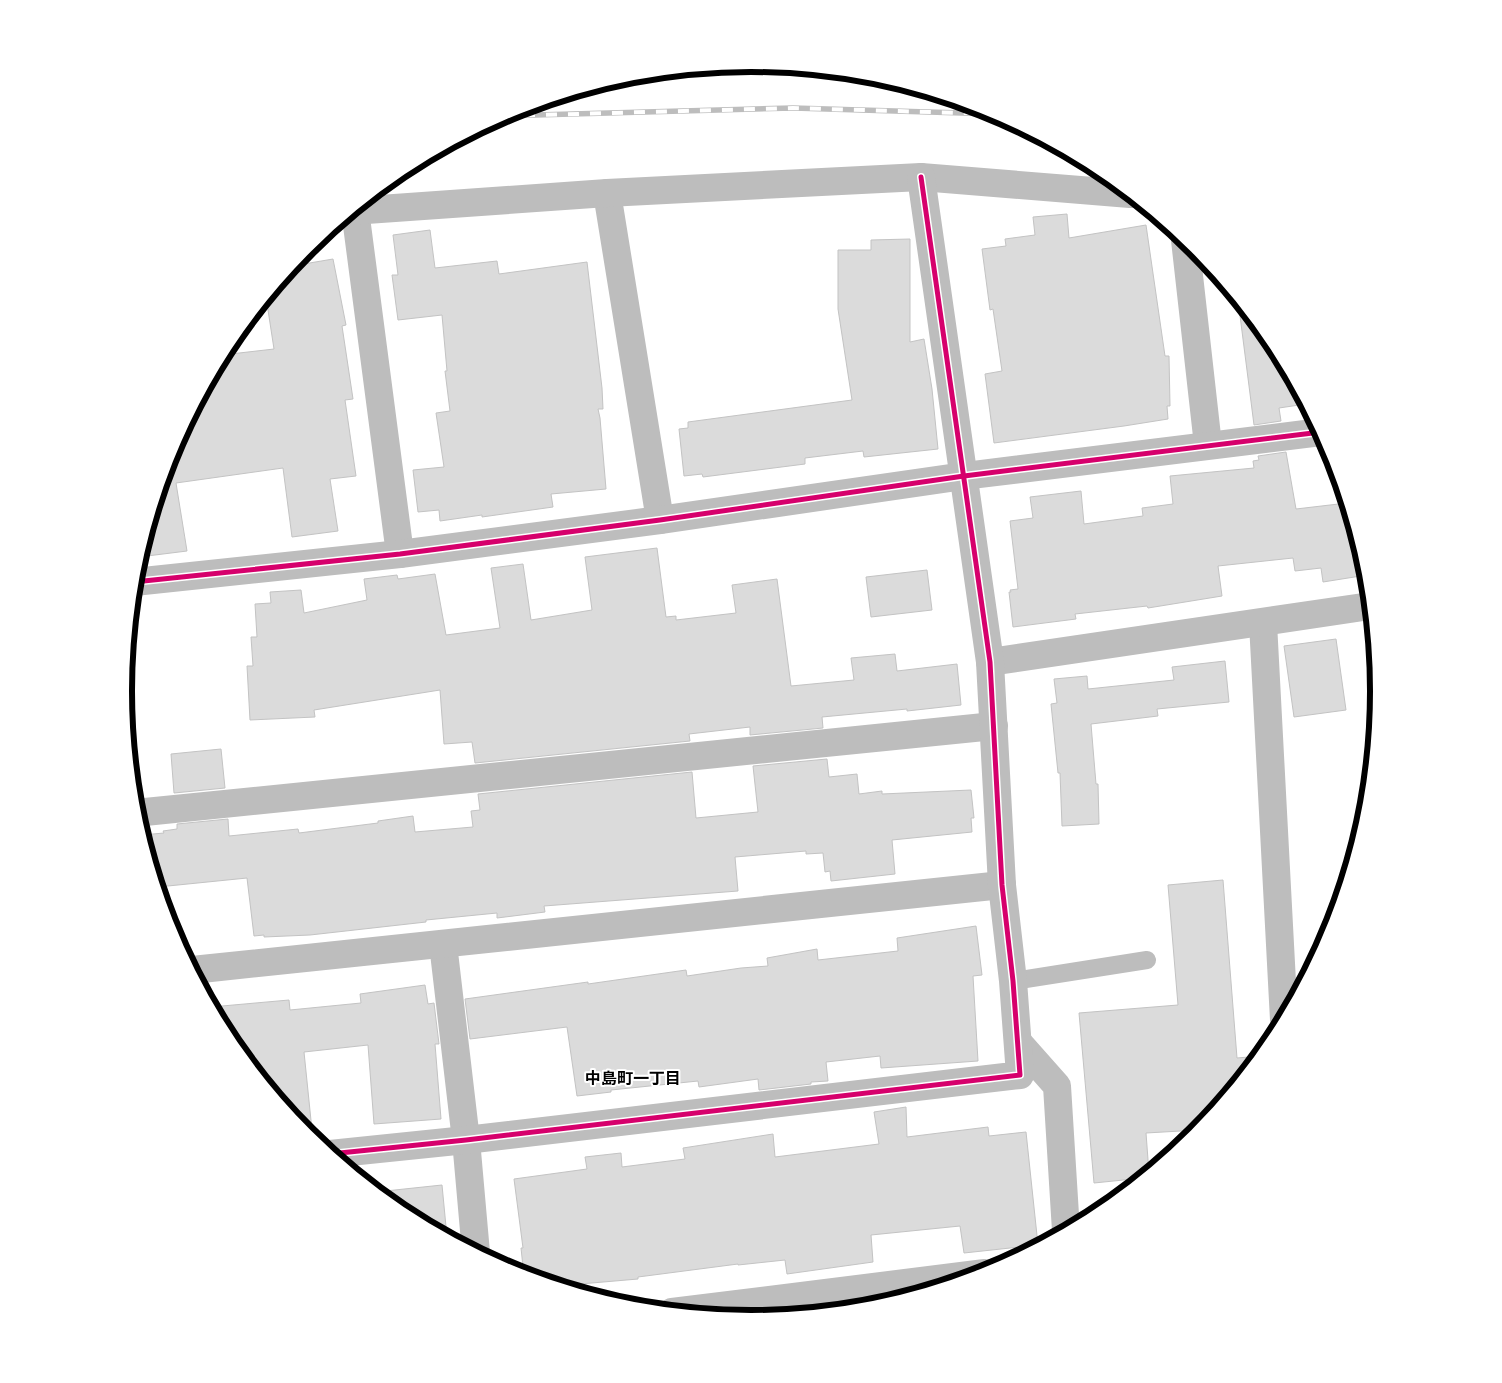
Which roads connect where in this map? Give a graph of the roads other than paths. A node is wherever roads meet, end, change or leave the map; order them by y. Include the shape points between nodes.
1 (921, 177) junction
2 (607, 193) junction
3 (1118, 193) edge
4 (362, 210) edge
5 (355, 216) edge
6 (1186, 251) edge
7 (1313, 433) edge
8 (1208, 445) junction
9 (964, 476) junction
10 (660, 520) junction
11 (400, 554) junction
12 (142, 581) edge
13 (1364, 607) edge
14 (1263, 622) junction
15 (990, 662) junction
16 (994, 726) junction
17 (144, 812) edge
18 (1002, 885) junction
19 (443, 944) junction
20 (1148, 960) dead end
21 (198, 969) edge
22 (1013, 980) junction
23 (1283, 1007) edge
24 (1018, 1042) junction
25 (466, 1140) junction
26 (339, 1153) edge
27 (1066, 1224) edge
28 (475, 1246) edge
29 (952, 1277) edge
30 (703, 1308) edge

1 - 2 street
1 - 3 street
1 - 9 street
2 - 4 street
2 - 10 street
5 - 11 street
6 - 8 street
7 - 8 street
8 - 9 street
9 - 10 street
9 - 15 street
10 - 11 street
11 - 12 street
13 - 14 street
14 - 15 street
14 - 23 street
15 - 16 street
16 - 17 street
16 - 18 street
18 - 19 street
18 - 22 street
19 - 21 street
19 - 25 street
20 - 22 lane
22 - 24 street
24 - 25 street via 1020,1075
24 - 27 street via 1057,1086
25 - 26 street
25 - 28 street
29 - 30 street

